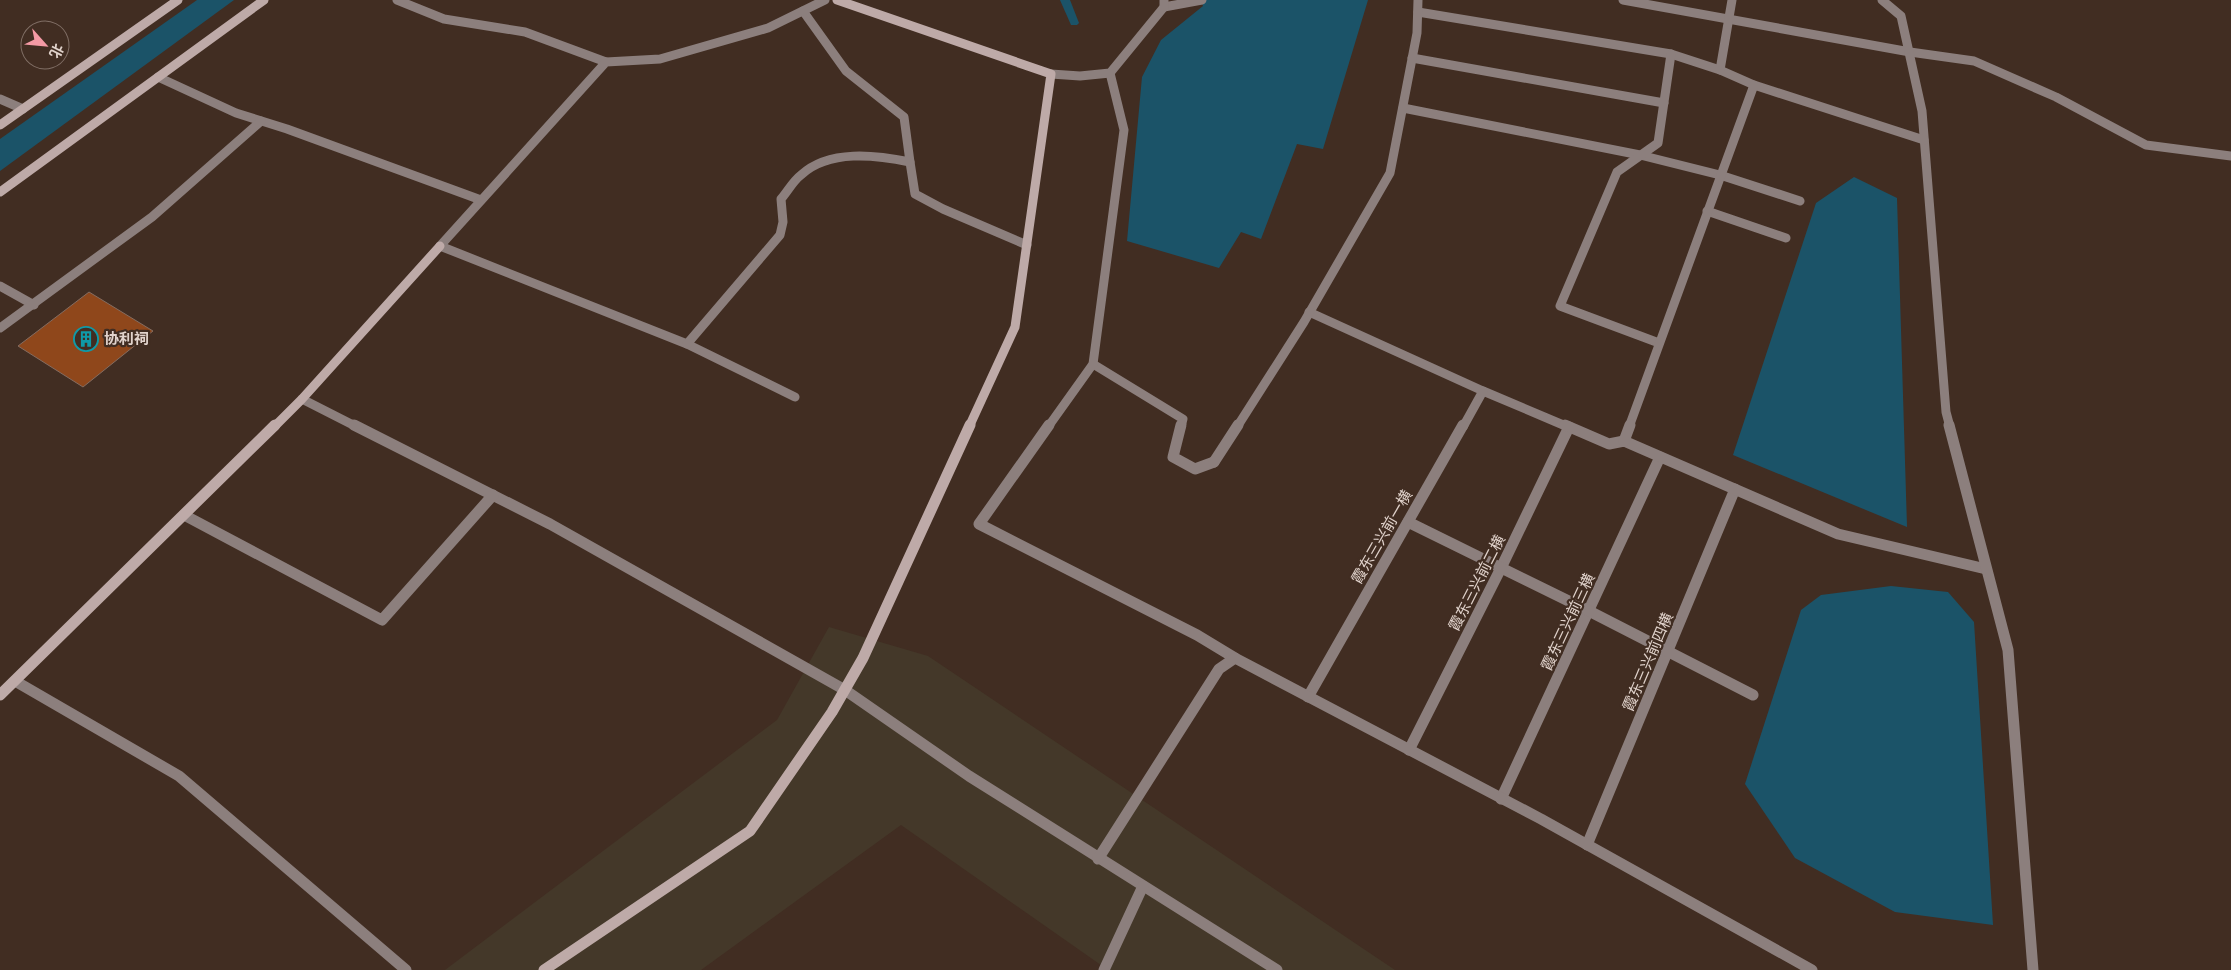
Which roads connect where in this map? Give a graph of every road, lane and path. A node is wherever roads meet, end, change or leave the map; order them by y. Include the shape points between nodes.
1 (178, 0) edge
2 (264, 0) edge
3 (397, 0) edge
4 (825, 0) edge
5 (837, 0) edge
6 (1202, 0) edge
7 (1418, 0) edge
8 (1623, 0) edge
9 (1732, 0) edge
10 (1882, 0) edge
11 (1164, 4) edge
12 (803, 11) junction
13 (1418, 12) junction
14 (1730, 20) junction
15 (1910, 52) junction
16 (1671, 54) junction
17 (1412, 58) junction
18 (606, 62) junction
19 (1720, 70) junction
20 (1110, 73) junction
21 (1051, 74) junction
22 (158, 77) junction
23 (1754, 85) junction
24 (0, 99) edge
25 (1664, 103) junction
26 (1403, 108) junction
27 (23, 109) junction
28 (261, 121) junction
29 (0, 125) edge
30 (1924, 140) junction
31 (1640, 155) junction
32 (2231, 156) edge
33 (910, 162) junction
34 (1720, 174) junction
35 (0, 192) edge
36 (481, 200) junction
37 (1800, 201) dead end
38 (1707, 211) junction
39 (1786, 238) dead end
40 (1026, 245) junction
41 (440, 246) junction
42 (0, 286) edge
43 (34, 305) junction
44 (1309, 312) junction
45 (0, 328) edge
46 (1660, 343) junction
47 (687, 344) junction
48 (1093, 364) junction
49 (1483, 392) junction
50 (795, 397) dead end
51 (302, 399) junction
52 (1569, 427) junction
53 (1624, 441) junction
54 (1660, 457) junction
55 (1735, 489) junction
56 (493, 495) junction
57 (184, 515) junction
58 (1408, 522) junction
59 (1502, 568) junction
60 (1986, 569) junction
61 (1589, 612) junction
62 (1668, 652) junction
63 (1234, 658) junction
64 (15, 681) junction
65 (845, 690) junction
66 (0, 695) edge
67 (1753, 695) dead end
68 (1308, 697) junction
69 (1409, 750) junction
70 (1501, 799) junction
71 (1587, 845) junction
72 (1098, 859) junction
73 (1143, 886) junction
74 (406, 970) edge
75 (544, 970) edge
76 (1104, 970) edge
77 (1277, 970) edge
78 (1812, 970) edge
79 (2033, 970) edge

1 - 27 street
2 - 22 street
3 - 18 street via 444,19 525,32
4 - 12 street
5 - 21 street
6 - 11 street
7 - 13 street
8 - 14 street
9 - 14 street
10 - 15 street via 1901,16
11 - 20 street
12 - 18 street via 768,28 660,60
12 - 33 street via 846,71 904,117
13 - 16 street
13 - 17 street
14 - 15 street
14 - 19 street
15 - 30 street
15 - 32 street via 1974,62 2056,97 2146,145
16 - 19 street
16 - 25 street
17 - 25 street
17 - 26 street
18 - 36 street
19 - 23 street
20 - 21 street
20 - 48 street via 1124,130
21 - 40 street
22 - 28 street
22 - 35 street
23 - 30 street
23 - 34 street
24 - 27 street
25 - 31 street via 1658,143
26 - 31 street
26 - 44 street via 1390,173
27 - 29 street
28 - 36 street
28 - 43 street via 152,217
30 - 60 street via 1946,412
31 - 34 street
31 - 46 street via 1616,172 1560,306
33 - 40 street via 915,194
33 - 47 street via 882,156 833,159 803,172 781,199 783,222 780,235
34 - 37 street
34 - 38 street
36 - 41 street
38 - 39 street
38 - 46 street
40 - 65 street via 1015,327 863,658
41 - 47 street
41 - 51 street
42 - 43 street
43 - 45 street
44 - 48 street via 1214,462 1195,469 1173,457 1183,419
44 - 49 street
46 - 53 street
47 - 50 street
48 - 63 street via 979,524 1197,635
49 - 52 street
49 - 58 street, 霞东三兴前一横
51 - 56 street
51 - 57 street
52 - 53 street via 1609,444
52 - 59 street, 霞东三兴前二横
53 - 54 street
54 - 55 street
54 - 61 street, 霞东三兴前三横
55 - 60 street via 1838,534
55 - 62 street, 霞东三兴前四横
56 - 57 street via 382,620
56 - 65 street
57 - 64 street
58 - 59 street
58 - 68 street, 霞东三兴前一横
59 - 61 street
59 - 69 street, 霞东三兴前二横
60 - 79 street via 2008,650
61 - 62 street
61 - 70 street, 霞东三兴前三横
62 - 67 street
62 - 71 street, 霞东三兴前四横
63 - 68 street
63 - 72 street via 1219,669
64 - 66 street
64 - 74 street via 179,776
65 - 72 street via 969,776
65 - 75 street via 750,831
68 - 69 street
69 - 70 street
70 - 71 street
71 - 78 street
72 - 73 street
73 - 76 street
73 - 77 street

